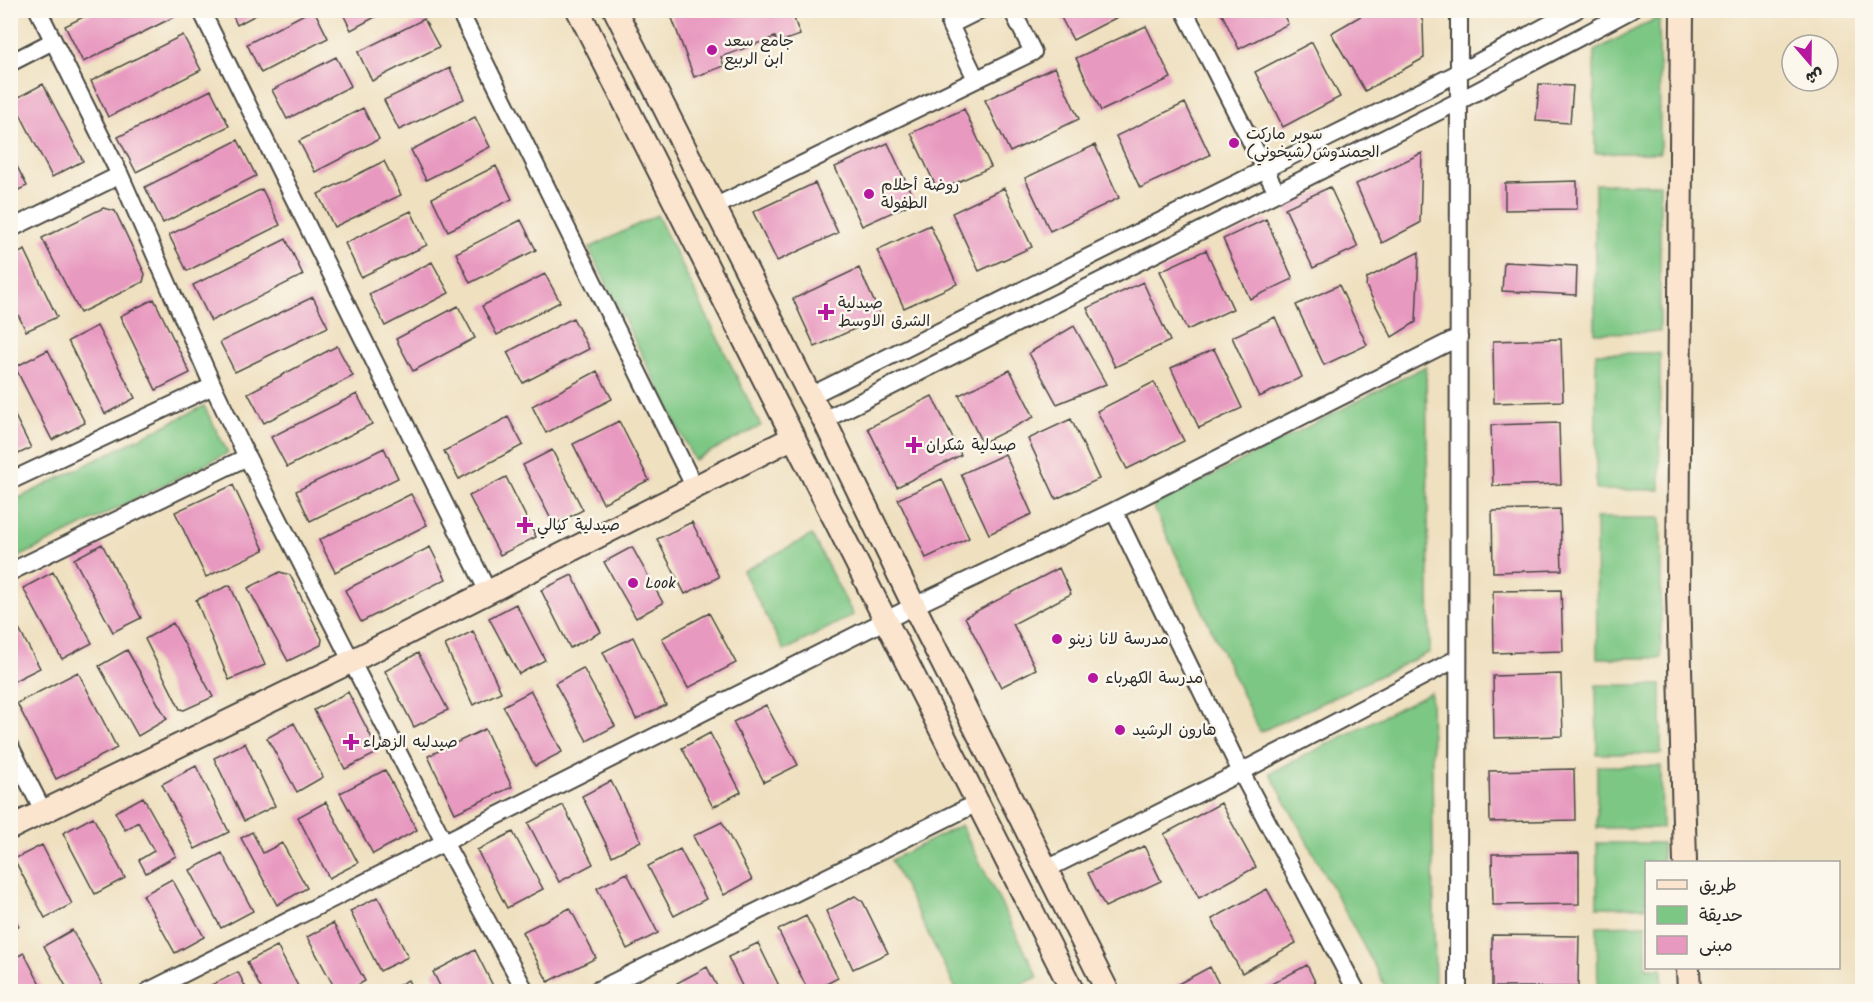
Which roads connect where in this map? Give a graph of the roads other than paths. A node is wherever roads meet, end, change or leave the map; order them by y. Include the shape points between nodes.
1 (38, 10) edge
2 (201, 10) edge
3 (459, 10) edge
4 (578, 10) edge
5 (615, 10) edge
6 (980, 10) edge
7 (1012, 10) edge
8 (1184, 10) edge
9 (1459, 10) edge
10 (1576, 10) edge
11 (1631, 10) edge
12 (1682, 10) edge
13 (53, 41) junction
14 (10, 63) edge
15 (1458, 73) junction
16 (976, 80) junction
17 (1459, 101) junction
18 (1265, 169) junction
19 (120, 176) junction
20 (1277, 193) junction
21 (714, 207) junction
22 (10, 230) edge
23 (1459, 337) junction
24 (213, 386) junction
25 (810, 396) junction
26 (824, 420) junction
27 (794, 437) junction
28 (247, 457) junction
29 (10, 481) edge
30 (694, 486) junction
31 (1114, 512) junction
32 (10, 572) edge
33 (488, 592) junction
34 (914, 606) junction
35 (886, 620) junction
36 (1458, 658) junction
37 (352, 661) junction
38 (10, 746) edge
39 (1241, 772) junction
40 (977, 803) junction
41 (43, 811) junction
42 (10, 828) edge
43 (444, 842) junction
44 (1685, 861) edge
45 (1047, 869) junction
46 (1688, 969) edge
47 (1069, 990) edge
48 (147, 992) edge
49 (526, 992) edge
50 (594, 992) edge
51 (1108, 992) edge
52 (1357, 992) edge
53 (1458, 992) edge
54 (1689, 992) edge

1 - 13 street
2 - 33 street
3 - 30 street
4 - 27 street
5 - 21 street
6 - 16 street via 950,25
7 - 16 street via 1033,52
8 - 18 street
9 - 15 street
10 - 15 street
11 - 17 street
12 - 44 street via 1678,590
13 - 14 street
13 - 19 street
15 - 17 street
15 - 18 street
16 - 21 street
17 - 20 street
17 - 23 street
18 - 20 street
18 - 25 street
19 - 22 street
19 - 24 street
20 - 26 street
21 - 25 street
23 - 31 street
23 - 36 street
24 - 28 street
24 - 29 street
25 - 26 street
26 - 34 street
27 - 30 street
27 - 35 street
28 - 32 street
28 - 37 street
30 - 33 street
31 - 34 street
31 - 39 street
33 - 37 street
34 - 35 street
34 - 45 street
35 - 40 street
35 - 43 street
36 - 39 street
36 - 53 street
37 - 41 street
37 - 43 street
38 - 41 street
39 - 45 street
39 - 52 street
40 - 47 street
40 - 50 street
41 - 42 street
43 - 48 street
43 - 49 street
45 - 51 street
46 - 54 street

